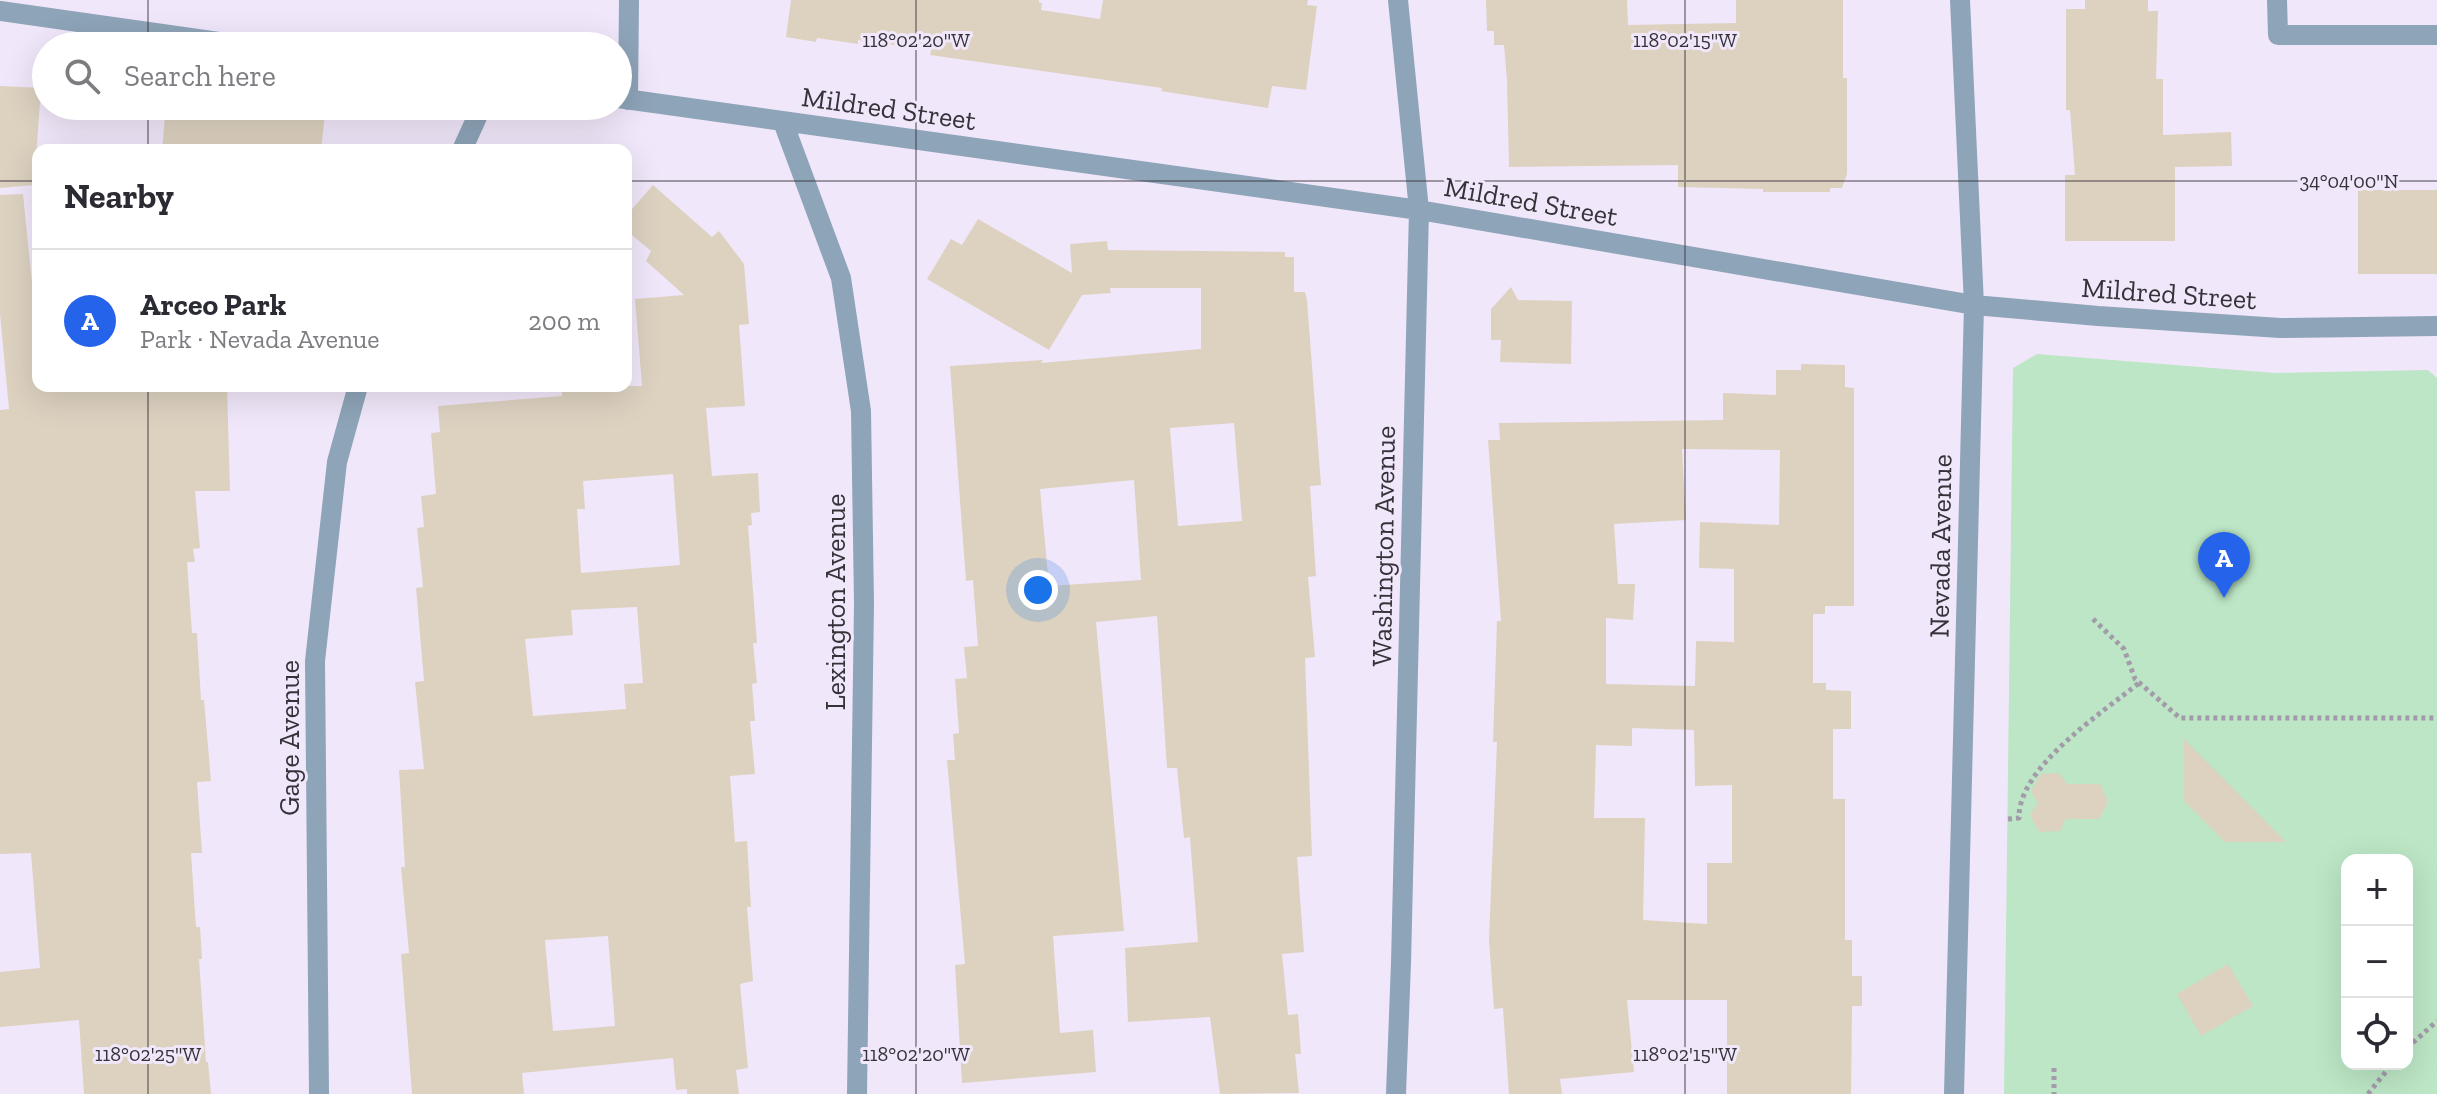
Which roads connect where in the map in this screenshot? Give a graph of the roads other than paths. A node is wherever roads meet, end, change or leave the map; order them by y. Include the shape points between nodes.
1 (629, 0) edge
2 (1398, 0) edge
3 (1960, 0) edge
4 (2277, 0) edge
5 (0, 11) edge
6 (148, 32) edge
7 (627, 32) edge
8 (2437, 35) edge
9 (632, 100) edge
10 (476, 120) edge
11 (783, 122) junction
12 (465, 144) edge
13 (1419, 210) junction
14 (1974, 305) junction
15 (2437, 326) edge
16 (356, 392) edge
17 (319, 1094) edge
18 (857, 1094) edge
19 (1396, 1094) edge
20 (1954, 1094) edge

1 - 7 street
2 - 13 street, Washington Avenue
3 - 14 street, Nevada Avenue
4 - 8 street via 2278,35
5 - 6 street
9 - 11 street, Mildred Street
10 - 12 street
11 - 13 street, Mildred Street
11 - 18 street, Lexington Avenue via 841,278 861,411 864,603
13 - 14 street, Mildred Street
13 - 19 street, Washington Avenue
14 - 15 street, Mildred Street via 2280,328
14 - 20 street, Nevada Avenue
16 - 17 street, Gage Avenue via 337,462 315,661

